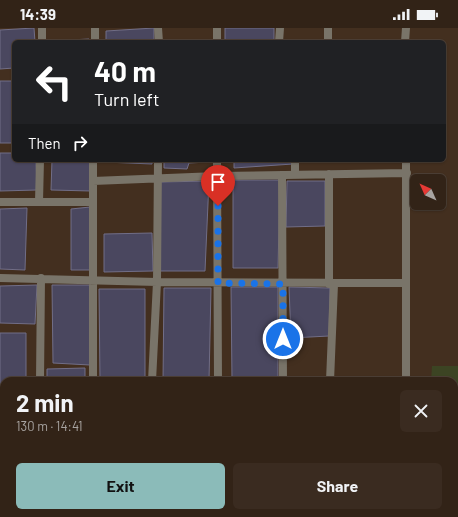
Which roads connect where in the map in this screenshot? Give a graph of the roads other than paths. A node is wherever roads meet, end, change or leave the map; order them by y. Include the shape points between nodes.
1 (42, 28) edge
2 (95, 28) edge
3 (158, 28) edge
4 (217, 28) edge
5 (280, 28) edge
6 (328, 28) edge
7 (406, 28) edge
8 (42, 40) edge
9 (95, 40) edge
10 (159, 40) edge
11 (217, 40) edge
12 (280, 40) edge
13 (328, 40) edge
14 (406, 40) edge
15 (40, 162) edge
16 (94, 162) edge
17 (158, 162) edge
18 (217, 162) edge
19 (295, 162) edge
20 (406, 162) edge
21 (407, 172) junction
22 (329, 174) junction
23 (282, 175) junction
24 (295, 175) junction
25 (217, 176) junction
26 (158, 178) junction
27 (93, 181) junction
28 (0, 202) edge
29 (39, 202) junction
30 (93, 202) junction
31 (0, 278) edge
32 (40, 278) junction
33 (93, 280) junction
34 (157, 282) junction
35 (218, 283) junction
36 (406, 283) junction
37 (283, 284) junction
38 (331, 284) junction
39 (40, 377) edge
40 (93, 377) edge
41 (152, 377) edge
42 (218, 377) edge
43 (283, 377) edge
44 (330, 377) edge
45 (406, 377) edge

1 - 8 street
2 - 9 street
3 - 10 street
4 - 11 street
5 - 12 street
6 - 13 street
7 - 14 street
15 - 29 street
16 - 27 street
17 - 26 street
18 - 25 street
19 - 24 street
20 - 21 street
21 - 22 street
21 - 36 street
22 - 24 street
22 - 38 street
23 - 24 street
23 - 25 street
23 - 37 street
25 - 26 street
25 - 35 street
26 - 27 street
26 - 34 street
27 - 30 street
28 - 29 street
29 - 30 street
30 - 33 street
31 - 32 street
32 - 33 street
32 - 39 street
33 - 34 street
33 - 40 street
34 - 35 street
34 - 41 street
35 - 37 street
35 - 42 street
36 - 38 street
36 - 45 street
37 - 38 street
37 - 43 street
38 - 44 street

